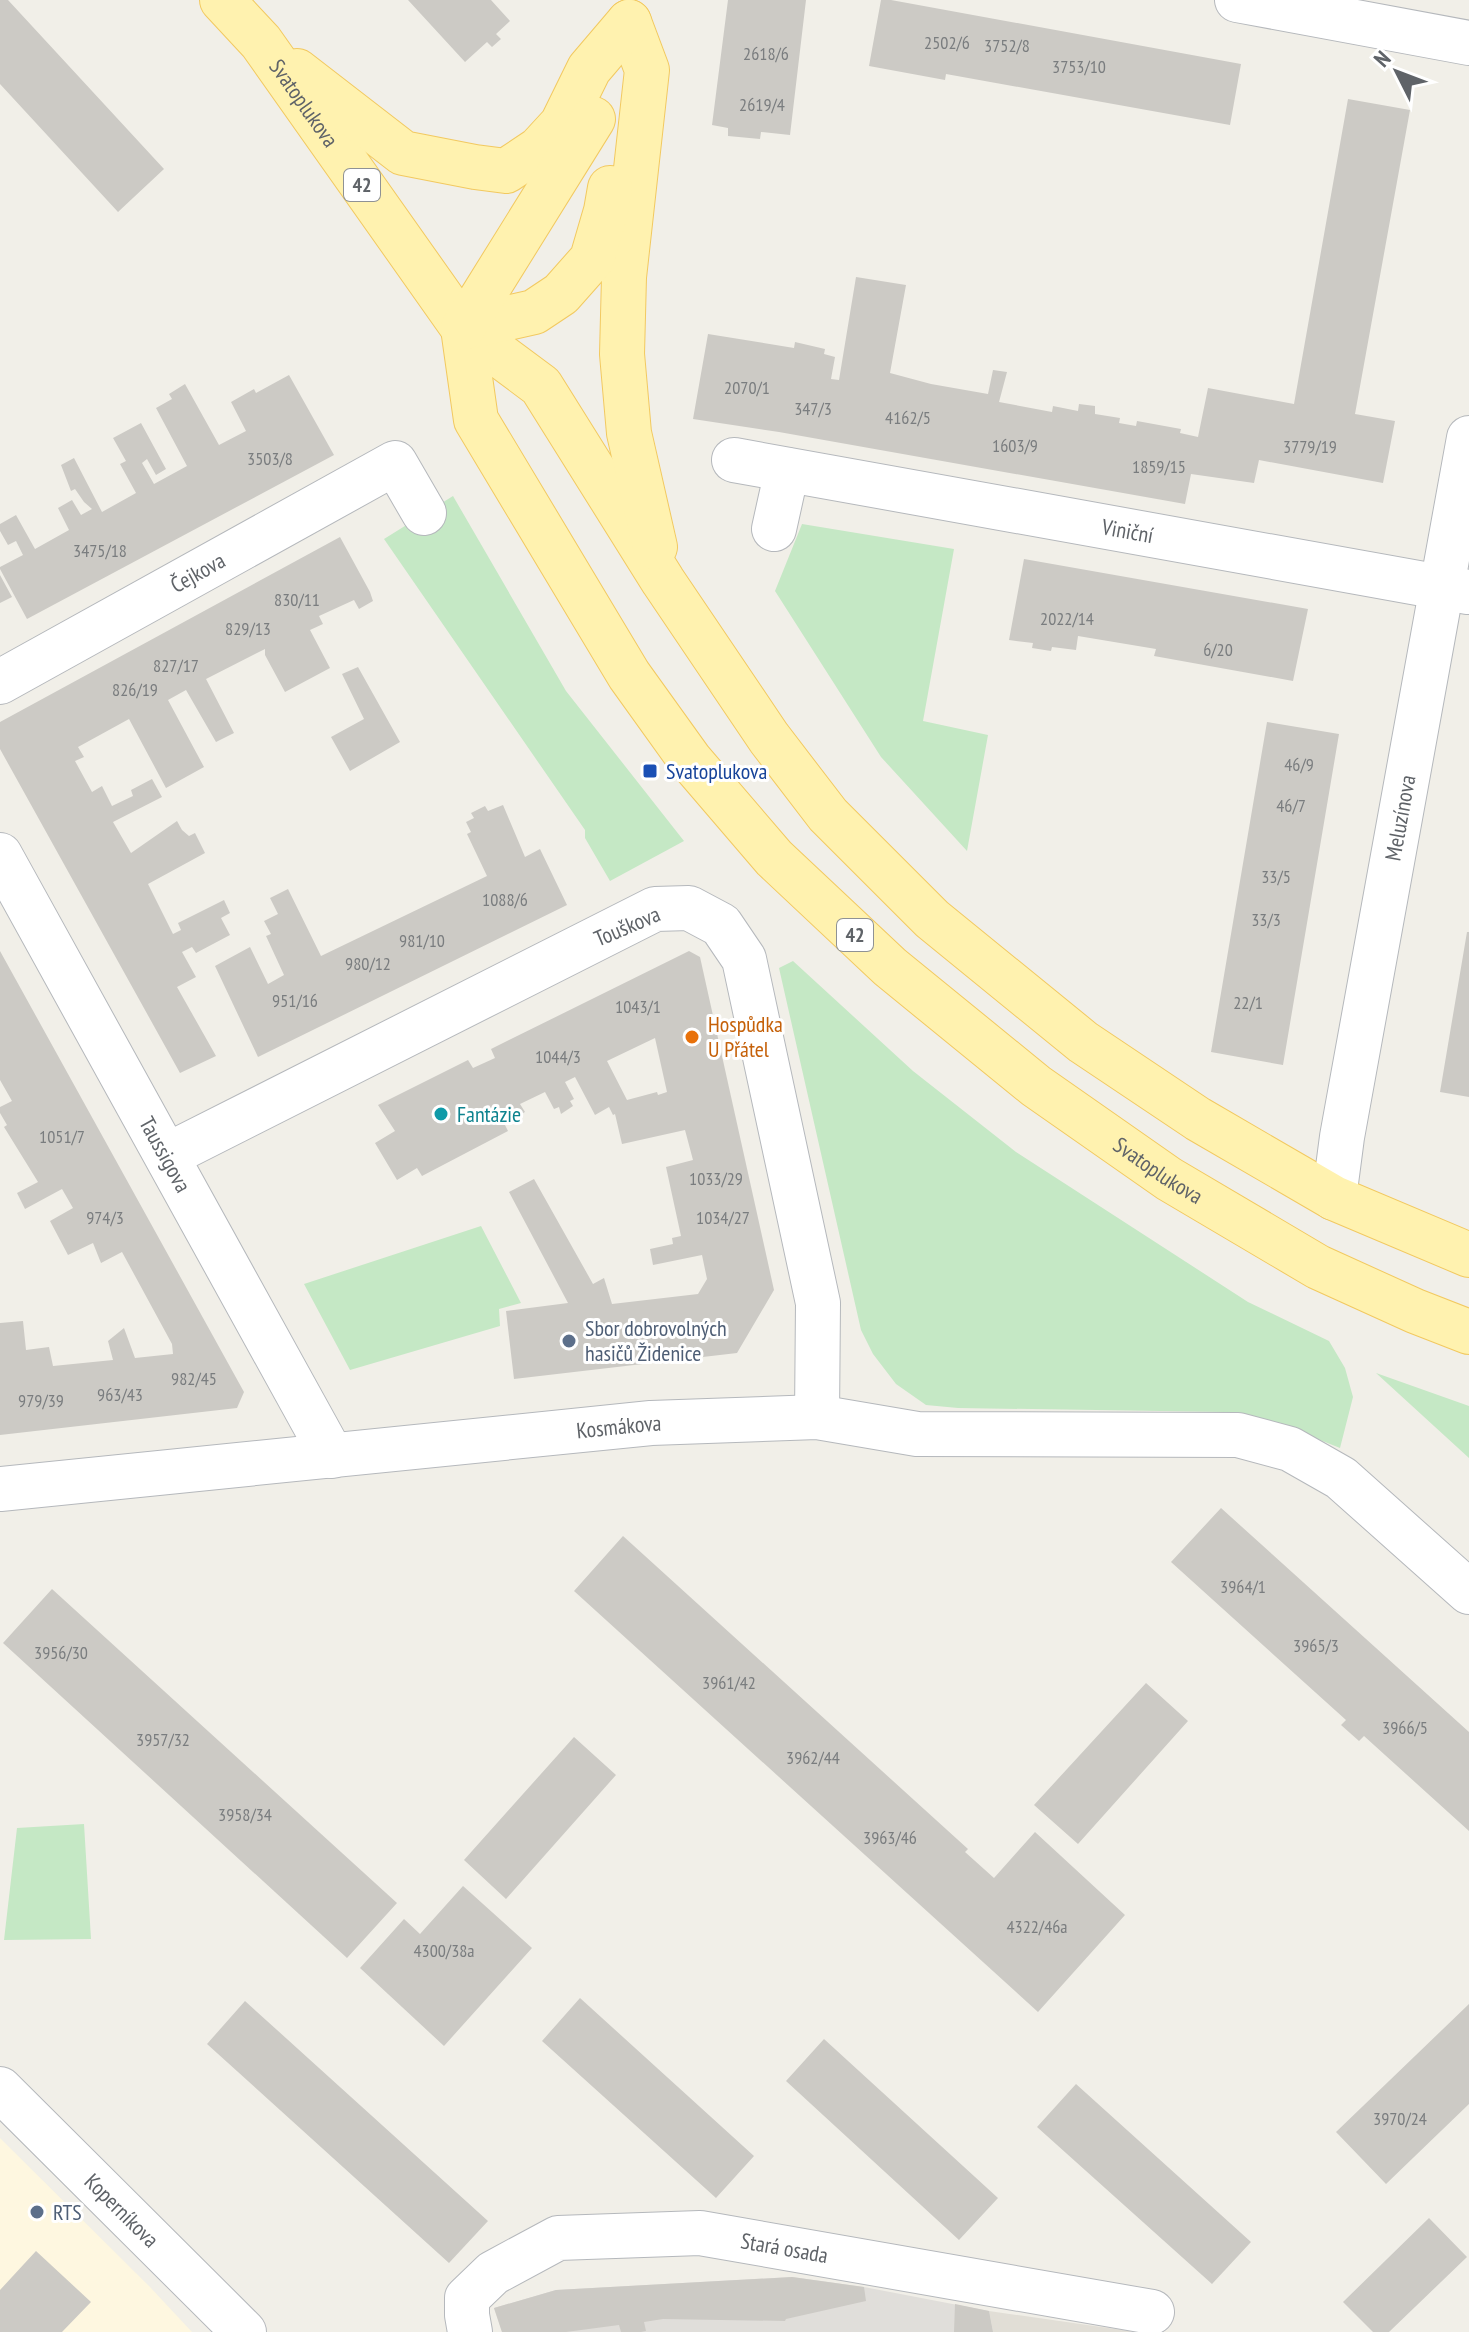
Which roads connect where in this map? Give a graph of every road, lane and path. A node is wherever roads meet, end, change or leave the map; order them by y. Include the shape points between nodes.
1 (222, 0) edge
2 (1237, 0) edge
3 (630, 11) edge
4 (261, 42) junction
5 (1469, 43) edge
6 (463, 328) junction
7 (1469, 438) edge
8 (734, 460) dead end
9 (787, 470) junction
10 (424, 513) dead end
11 (774, 529) dead end
12 (663, 581) junction
13 (1455, 590) edge
14 (0, 682) edge
15 (0, 855) edge
16 (168, 1155) junction
17 (1334, 1198) junction
18 (1469, 1255) edge
19 (1469, 1332) edge
20 (817, 1417) junction
21 (332, 1456) junction
22 (0, 1489) edge
23 (1469, 1592) edge
24 (0, 2089) edge
25 (1152, 2312) dead end
26 (244, 2332) edge
27 (470, 2332) edge

1 - 4 main road, Svatoplukova / 42
2 - 5 street
3 - 4 main road via 589,69 562,124 539,149 506,171 403,153
3 - 6 main road via 591,124
3 - 6 main road via 606,211 592,259 561,294 534,312
3 - 12 main road via 647,70 624,277 622,354 629,433
4 - 6 main road, Svatoplukova / 42
6 - 12 main road, Svatoplukova / 42 via 541,386
6 - 19 main road, Svatoplukova / 42 via 476,420 629,675 690,760 774,858 890,967 999,1056 1169,1179 1318,1267
7 - 13 street, Meluzínova
8 - 9 street, Viniční
9 - 11 street
9 - 13 street, Viniční
10 - 14 street, Čejkova via 395,463
12 - 17 main road, Svatoplukova / 42 via 828,815 932,919 1083,1042 1198,1119
13 - 17 street, Meluzínova via 1342,1137
15 - 16 street, Taussigova
16 - 20 street, Touškova via 655,909 689,908 721,925 744,959 818,1303
16 - 21 street, Taussigova
17 - 18 main road, Svatoplukova / 42
20 - 21 street, Kosmákova via 651,1423
20 - 23 street, Kosmákova via 917,1434 1238,1435 1290,1449 1341,1478
21 - 22 street, Kosmákova
24 - 26 street, Koperníkova
25 - 27 street, Stará osada via 700,2233 558,2238 493,2273 467,2298

